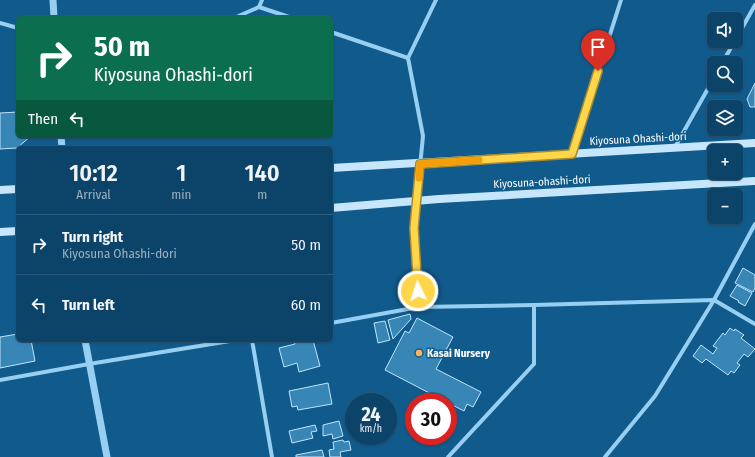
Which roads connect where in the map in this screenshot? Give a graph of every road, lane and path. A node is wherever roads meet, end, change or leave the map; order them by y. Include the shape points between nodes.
1 (53, 0) edge
2 (262, 0) edge
3 (436, 0) edge
4 (621, 0) edge
5 (755, 5) edge
6 (259, 6) junction
7 (54, 16) edge
8 (238, 16) edge
9 (286, 16) edge
10 (0, 22) edge
11 (743, 26) edge
12 (16, 27) edge
13 (333, 33) edge
14 (408, 58) junction
15 (707, 90) edge
16 (755, 143) edge
17 (674, 148) junction
18 (572, 154) junction
19 (420, 164) junction
20 (333, 168) edge
21 (755, 181) edge
22 (16, 189) edge
23 (0, 190) edge
24 (416, 201) junction
25 (333, 208) edge
26 (755, 224) edge
27 (16, 231) edge
28 (0, 232) edge
29 (714, 300) junction
30 (534, 305) junction
31 (419, 306) junction
32 (333, 323) edge
33 (755, 324) edge
34 (85, 342) edge
35 (224, 342) edge
36 (252, 342) edge
37 (89, 364) junction
38 (0, 380) edge
39 (107, 457) edge
40 (272, 457) edge
41 (448, 457) edge
42 (605, 457) edge

1 - 7 street
2 - 6 street
3 - 14 street
4 - 18 street
5 - 11 street
6 - 8 street
6 - 9 street
10 - 12 street
13 - 14 street
14 - 19 street via 423,136
15 - 17 street
16 - 17 main road, Kiyosuna Ohashi-dori
17 - 18 main road, Kiyosuna Ohashi-dori
18 - 19 main road, Kiyosuna Ohashi-dori
19 - 20 main road, Kiyosuna Ohashi-dori
19 - 24 street
21 - 24 main road, Kiyosuna-ohashi-dori
22 - 23 main road
24 - 25 main road, Kiyosuna-ohashi-dori
24 - 31 street via 414,228
26 - 29 street
27 - 28 main road
29 - 30 street
29 - 33 street
29 - 42 street via 655,396
30 - 31 street
30 - 41 street via 534,364
31 - 32 street
34 - 37 street
35 - 37 street
36 - 40 street
37 - 38 street
37 - 39 street

